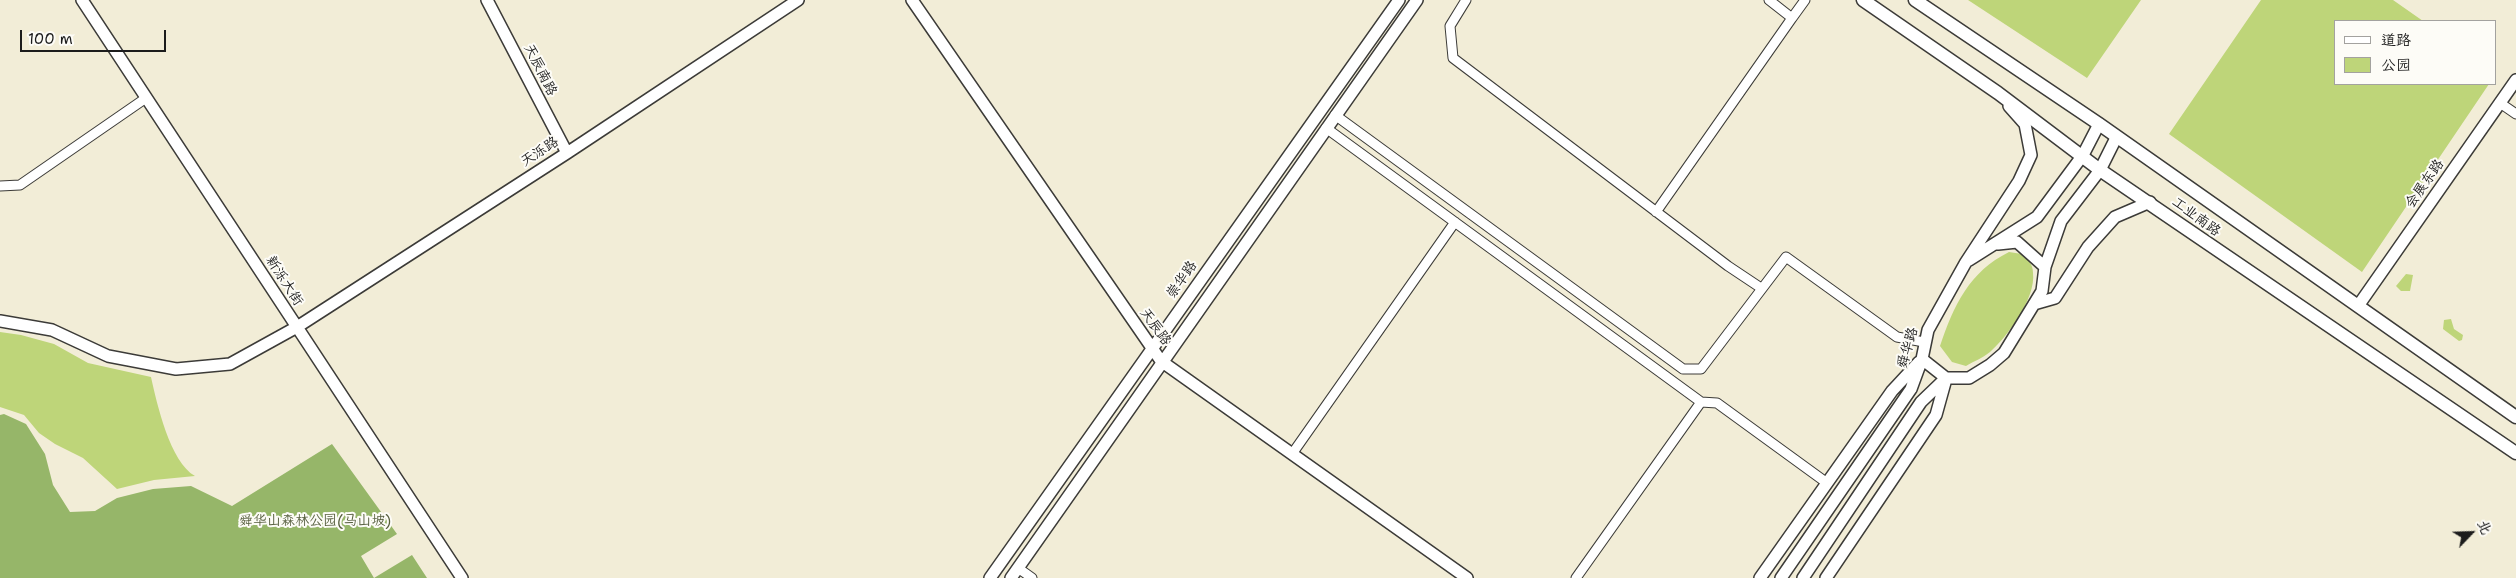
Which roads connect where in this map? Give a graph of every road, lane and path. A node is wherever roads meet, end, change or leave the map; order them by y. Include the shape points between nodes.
1 (82, 0) edge
2 (487, 0) edge
3 (798, 0) edge
4 (912, 0) edge
5 (1399, 0) edge
6 (1417, 0) edge
7 (1466, 0) edge
8 (1769, 0) edge
9 (1863, 0) edge
10 (1915, 0) edge
11 (1801, 1) edge
12 (1792, 18) junction
13 (2516, 80) edge
14 (1998, 92) junction
15 (146, 98) junction
16 (2500, 103) junction
17 (2516, 114) edge
18 (1335, 115) junction
19 (2099, 124) junction
20 (1326, 128) junction
21 (2116, 138) junction
22 (567, 153) junction
23 (2083, 155) junction
24 (2100, 170) junction
25 (0, 186) edge
26 (2150, 202) junction
27 (1656, 212) junction
28 (1455, 222) junction
29 (1996, 244) junction
30 (1966, 262) junction
31 (2045, 266) junction
32 (1761, 288) junction
33 (2034, 304) junction
34 (2358, 306) junction
35 (0, 321) edge
36 (297, 327) junction
37 (1924, 342) junction
38 (1151, 349) junction
39 (1922, 359) junction
40 (1161, 361) junction
41 (1946, 378) junction
42 (1701, 402) junction
43 (2516, 416) edge
44 (2516, 453) edge
45 (1292, 454) junction
46 (1827, 483) junction
47 (1014, 573) edge
48 (462, 578) edge
49 (990, 578) edge
50 (1032, 578) edge
51 (1467, 578) edge
52 (1576, 578) edge
53 (1760, 578) edge
54 (1781, 578) edge
55 (1802, 578) edge
56 (1826, 578) edge

1 - 15 main road, 新泺大街
2 - 22 main road, 天辰南路
3 - 22 main road, 天泺路
4 - 38 main road, 天辰路
5 - 38 main road, 崇华路
6 - 18 main road
7 - 27 street via 1450,26 1453,58
8 - 12 street
9 - 14 main road, 工业南路
10 - 19 main road, 工业南路
11 - 12 street
12 - 27 street
13 - 16 main road, 会展东路
14 - 23 main road, 工业南路
14 - 30 main road via 2025,124 2031,156 2019,181
15 - 25 street via 20,185
15 - 36 main road, 新泺大街
16 - 17 street
16 - 34 main road, 会展东路
18 - 20 main road
18 - 32 street via 1683,369 1700,369
19 - 21 main road, 工业南路
19 - 23 main road, 舜华路
20 - 28 street
20 - 40 main road
21 - 24 main road
21 - 34 main road, 工业南路
22 - 36 main road, 天泺路
23 - 24 main road, 工业南路
23 - 29 main road, 舜华路 via 2037,217
24 - 26 main road, 工业南路
24 - 31 main road via 2061,222
26 - 33 main road via 2115,217 2088,247 2054,298
26 - 44 main road, 工业南路 via 2272,289
27 - 32 street
28 - 42 street
28 - 45 street
29 - 30 main road, 舜华路
29 - 31 main road via 2017,242
30 - 37 main road, 舜华路
31 - 33 main road via 2042,291
32 - 37 street via 1786,257 1897,337
33 - 41 main road via 2004,352 1990,365 1968,378
34 - 43 main road, 工业南路
35 - 36 main road, 天泺路 via 52,330 108,356 176,368 230,364
36 - 48 main road, 新泺大街
37 - 39 main road, 舜华路
38 - 40 main road, 天辰路
38 - 49 main road, 崇华路
39 - 41 main road
39 - 46 main road via 1892,391
39 - 54 main road, 舜华路 via 1911,389
40 - 45 main road, 天辰路
40 - 47 main road
41 - 55 main road via 1921,402
41 - 56 main road via 1936,415
42 - 46 street via 1717,403
42 - 52 street
45 - 51 main road, 天辰路
46 - 53 main road
47 - 50 street

